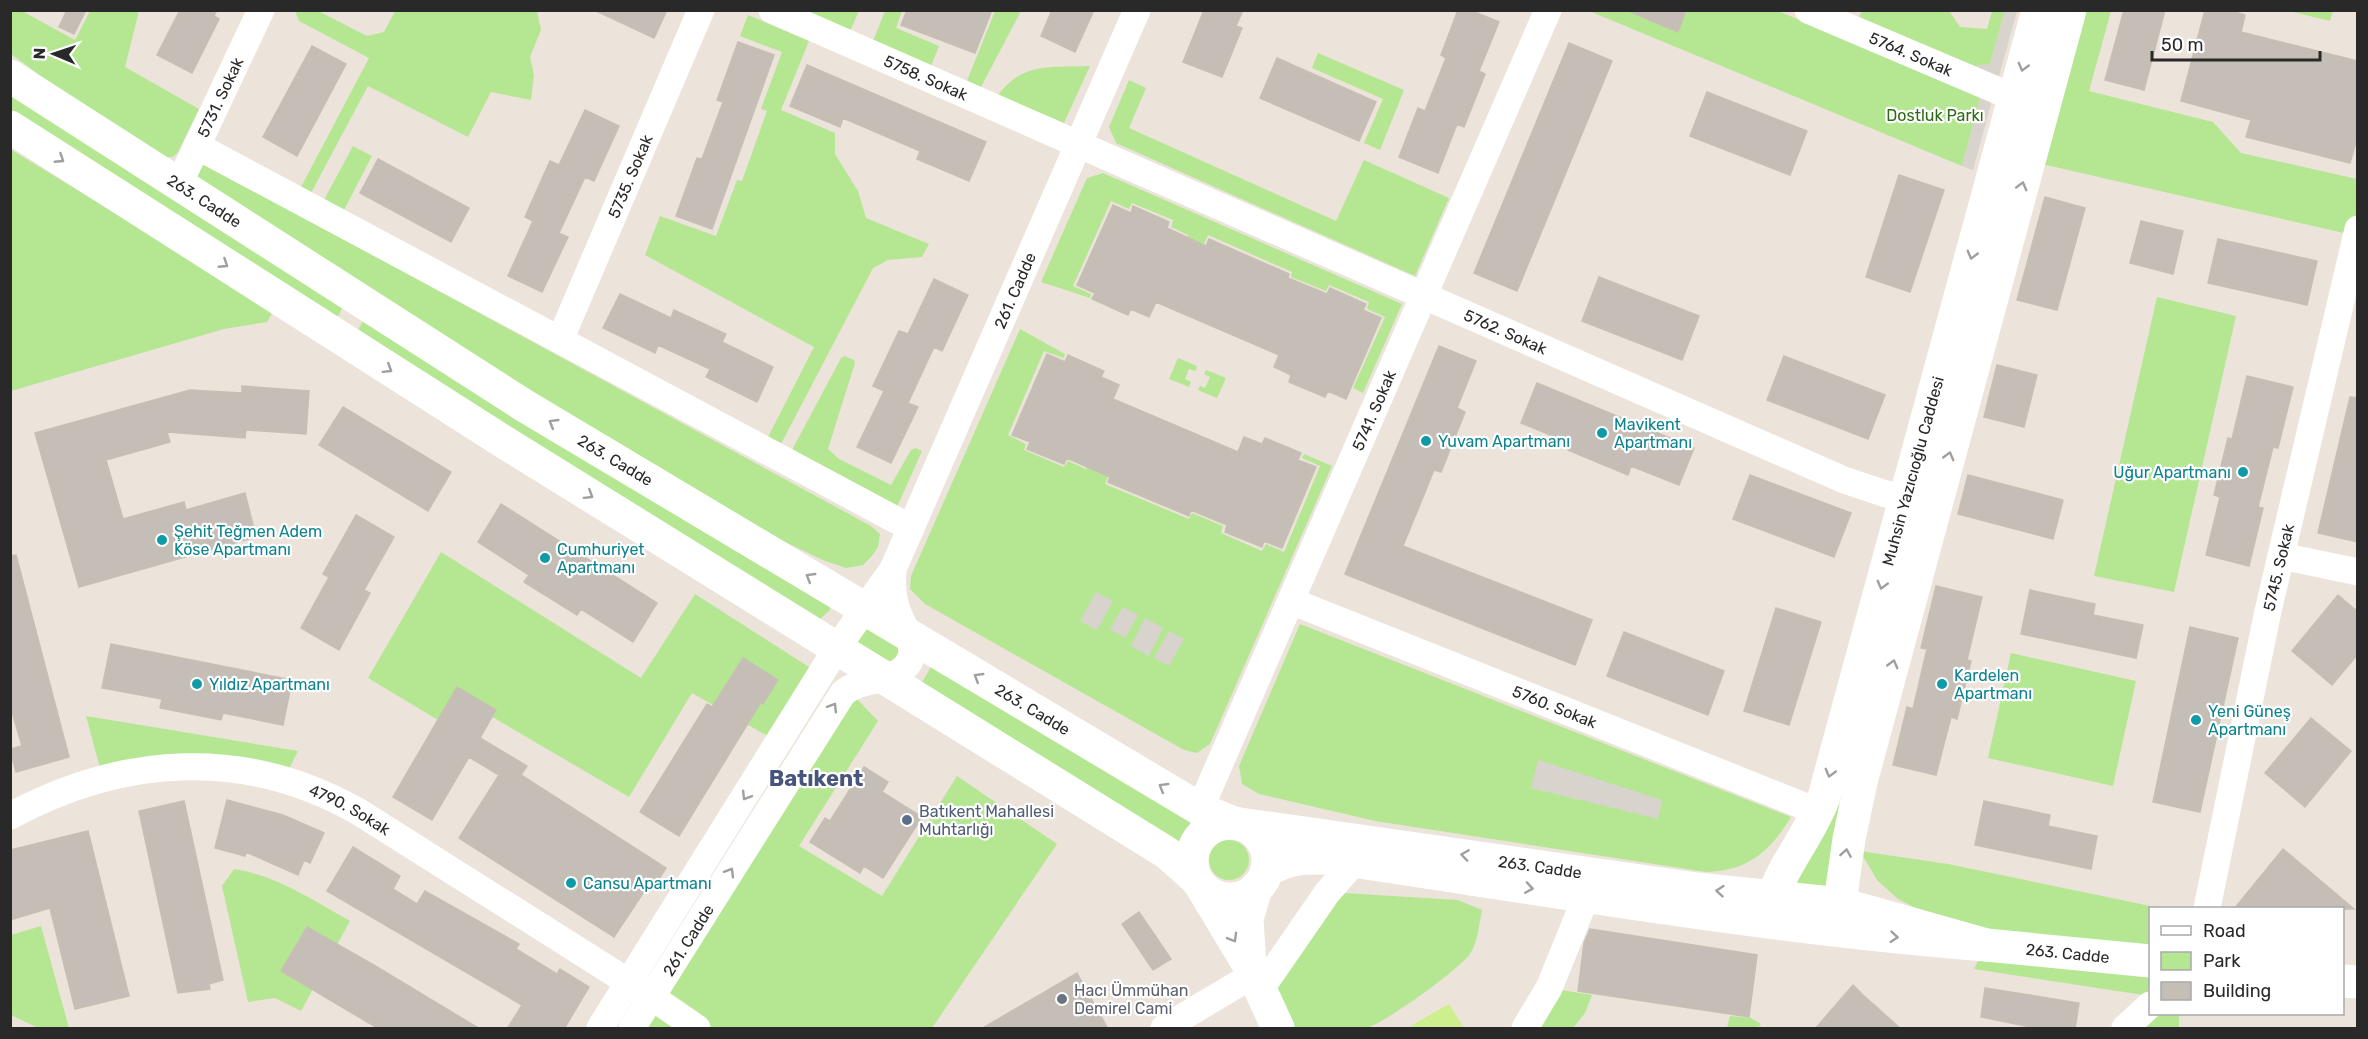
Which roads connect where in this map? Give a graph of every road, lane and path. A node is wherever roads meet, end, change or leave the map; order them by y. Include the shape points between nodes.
1 (261, 10) edge
2 (701, 10) edge
3 (772, 10) edge
4 (1137, 10) edge
5 (1548, 10) edge
6 (1808, 10) edge
7 (2038, 10) edge
8 (2070, 10) edge
9 (10, 76) edge
10 (2015, 98) junction
11 (10, 127) edge
12 (1079, 144) junction
13 (197, 146) junction
14 (179, 184) junction
15 (2358, 229) edge
16 (1424, 296) junction
17 (561, 340) junction
18 (1921, 501) junction
19 (911, 528) junction
20 (2281, 556) junction
21 (893, 569) junction
22 (2358, 572) edge
23 (1291, 601) junction
24 (865, 610) junction
25 (910, 637) junction
26 (837, 648) junction
27 (886, 678) junction
28 (1200, 809) junction
29 (1818, 812) junction
30 (10, 816) edge
31 (1237, 824) junction
32 (1355, 861) junction
33 (1261, 880) junction
34 (1199, 883) junction
35 (1586, 897) junction
36 (2207, 907) edge
37 (1769, 909) junction
38 (1838, 918) junction
39 (2149, 961) edge
40 (1254, 977) junction
41 (628, 983) junction
42 (652, 997) junction
43 (2149, 1007) edge
44 (600, 1029) edge
45 (632, 1029) edge
46 (697, 1029) edge
47 (1164, 1029) edge
48 (1278, 1029) edge
49 (1525, 1029) edge
50 (2125, 1029) edge

1 - 13 street, 5731. Sokak
2 - 17 street, 5735. Sokak
3 - 12 street, 5758. Sokak
4 - 12 street, 261. Cadde
5 - 16 street, 5741. Sokak
6 - 10 street, 5764. Sokak
7 -> 10 main road, Muhsin Yazıcıoğlu Caddesi
18 -> 8 main road, Muhsin Yazıcıoğlu Caddesi
9 - 14 main road, 263. Cadde
10 -> 18 main road, Muhsin Yazıcıoğlu Caddesi
11 -> 26 main road via 504,442
12 - 16 street, 5762. Sokak
12 - 19 street, 261. Cadde
13 - 14 street, 5731. Sokak
13 - 17 street
24 -> 14 main road, 263. Cadde via 525,406
15 - 20 street, 5745. Sokak
16 - 18 street, 5762. Sokak via 1844,480
16 - 23 street, 5741. Sokak
17 - 19 street
18 -> 29 main road, Muhsin Yazıcıoğlu Caddesi
38 -> 18 main road, Muhsin Yazıcıoğlu Caddesi via 1844,866
19 - 21 street, 261. Cadde
20 - 22 street
20 - 36 street, 5745. Sokak
21 - 24 street, 261. Cadde
21 - 25 street, 261. Cadde via 894,598
23 - 28 street, 5741. Sokak
23 - 29 street, 5760. Sokak
24 - 25 main road, 263. Cadde
24 - 26 street, 261. Cadde
25 - 27 street, 261. Cadde via 913,648 908,666
28 -> 25 main road, 263. Cadde
26 - 27 main road
26 -> 41 street, 261. Cadde
27 - 34 main road via 1167,853
42 -> 27 street, 261. Cadde via 843,693 855,685
28 - 31 main road, 263. Cadde
29 - 37 main road, Muhsin Yazıcıoğlu Caddesi
30 - 41 street, 4790. Sokak via 77,786 141,770 202,765 272,776 322,792 359,812
31 - 33 main road via 1255,833 1266,848
31 - 34 main road via 1216,825 1197,840 1192,865
37 -> 31 main road, 263. Cadde via 1697,889
32 - 33 main road via 1302,858 1277,864
32 -> 35 main road
32 - 40 street
33 - 34 main road via 1240,898 1227,899 1214,896
33 - 40 main road via 1247,919
34 -> 40 main road
35 - 37 main road
35 - 49 street via 1549,988
37 - 38 main road, 263. Cadde
38 - 39 main road, 263. Cadde via 1986,945
40 - 47 street
40 - 48 main road
41 - 42 street, 4790. Sokak
41 - 44 street, 261. Cadde
42 - 45 street, 261. Cadde
42 - 46 street, 4790. Sokak
43 - 50 street

